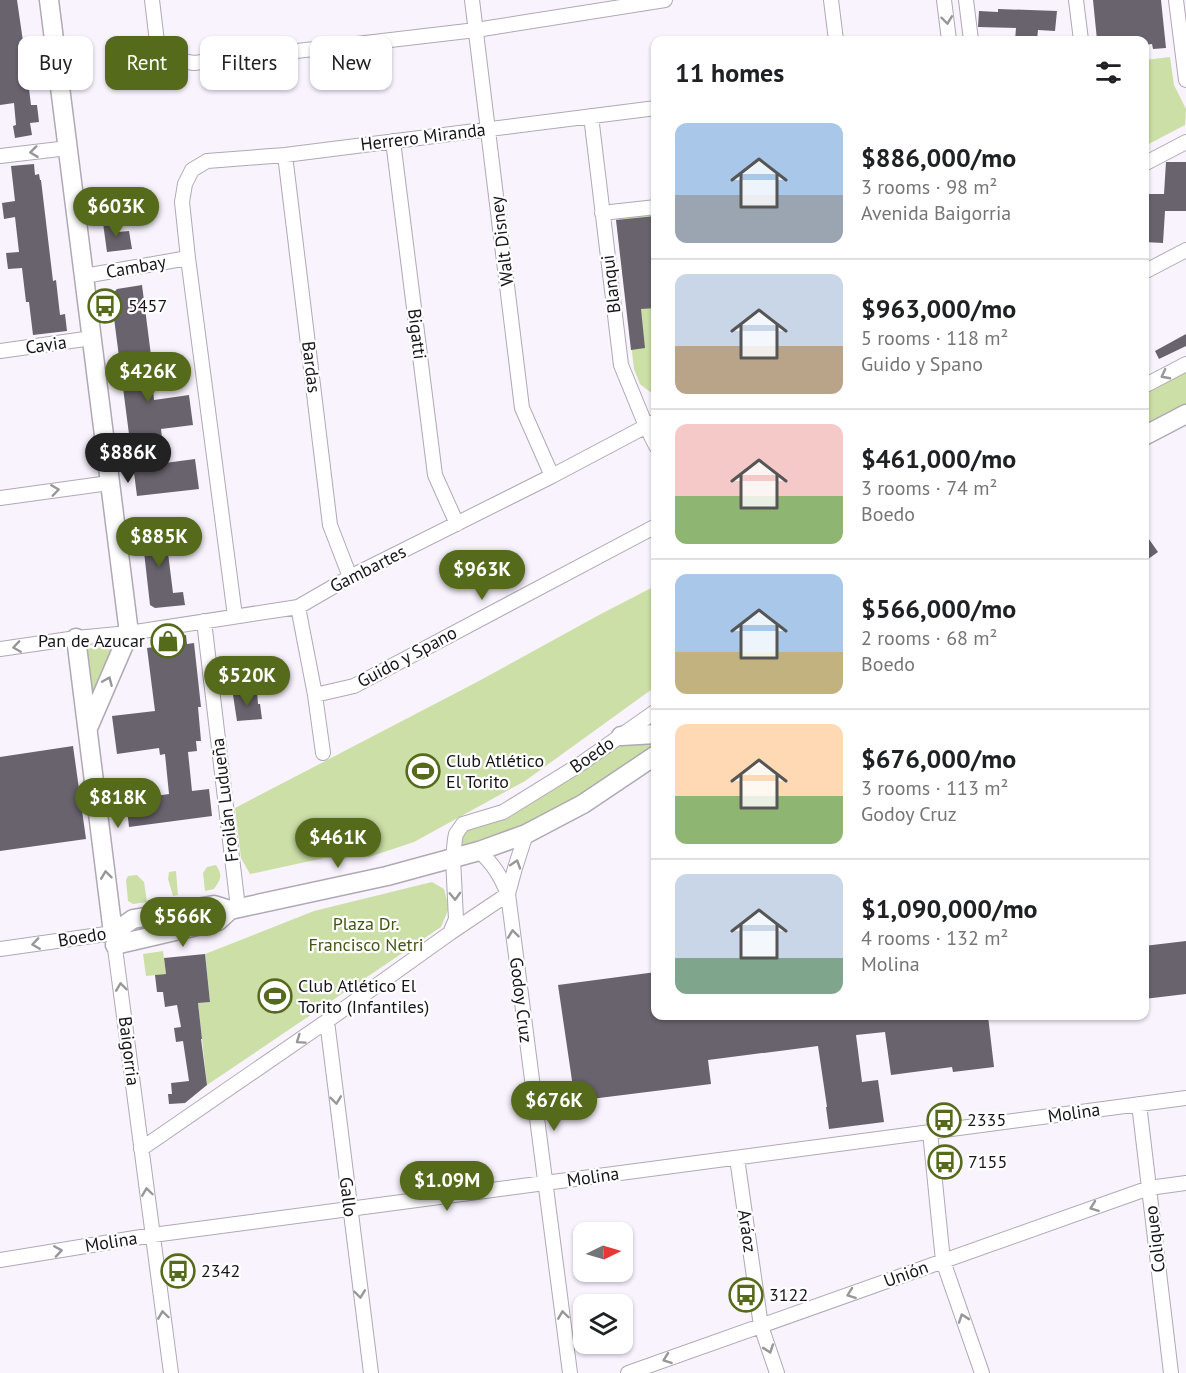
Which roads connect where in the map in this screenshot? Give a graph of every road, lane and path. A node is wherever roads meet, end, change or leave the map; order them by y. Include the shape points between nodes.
1 (49, 0) edge
2 (152, 0) edge
3 (472, 0) edge
4 (665, 0) edge
5 (831, 0) edge
6 (944, 0) edge
7 (966, 0) edge
8 (1076, 0) edge
9 (1180, 6) edge
10 (476, 30) junction
11 (836, 36) edge
12 (949, 36) edge
13 (970, 36) edge
14 (1080, 36) edge
15 (1186, 80) edge
16 (651, 109) edge
17 (591, 116) junction
18 (488, 129) junction
19 (393, 141) junction
20 (1186, 142) edge
21 (68, 147) junction
22 (285, 154) junction
23 (0, 156) edge
24 (1149, 161) edge
25 (651, 208) edge
26 (602, 213) junction
27 (1186, 250) edge
28 (188, 258) junction
29 (1149, 269) edge
30 (84, 276) junction
31 (92, 339) junction
32 (0, 351) edge
33 (1186, 364) edge
34 (1149, 383) edge
35 (1186, 414) edge
36 (651, 424) edge
37 (1149, 433) edge
38 (552, 476) junction
39 (110, 483) junction
40 (0, 498) edge
41 (457, 524) junction
42 (651, 529) edge
43 (350, 577) junction
44 (298, 607) junction
45 (235, 616) junction
46 (204, 621) junction
47 (129, 633) junction
48 (76, 638) junction
49 (0, 650) edge
50 (315, 695) junction
51 (651, 715) edge
52 (87, 729) junction
53 (651, 734) edge
54 (621, 736) junction
55 (323, 753) dead end
56 (651, 758) edge
57 (526, 834) junction
58 (479, 851) junction
59 (453, 858) junction
60 (508, 894) junction
61 (234, 909) junction
62 (450, 933) junction
63 (114, 939) junction
64 (0, 949) edge
65 (327, 1021) junction
66 (1186, 1098) edge
67 (1139, 1104) junction
68 (930, 1132) junction
69 (141, 1149) junction
70 (737, 1158) junction
71 (545, 1183) junction
72 (1186, 1183) edge
73 (1149, 1188) junction
74 (349, 1209) junction
75 (153, 1235) junction
76 (0, 1260) edge
77 (943, 1261) junction
78 (761, 1326) junction
79 (171, 1373) edge
80 (371, 1373) edge
81 (570, 1373) edge
82 (628, 1373) edge
83 (777, 1373) edge
84 (982, 1373) edge
85 (1171, 1373) edge

1 - 21 main road
2 - 10 street via 158,42 169,59 194,63
3 - 10 street, Walt Disney
4 - 10 street
5 - 11 street
6 -> 12 street
7 - 13 street
8 - 14 street
9 - 15 street
10 - 18 street, Walt Disney
16 - 17 street, Herrero Miranda
17 - 18 street, Herrero Miranda
17 - 26 street, Blanqui
18 - 19 street, Herrero Miranda
18 - 38 street, Walt Disney via 522,408
19 - 22 street, Herrero Miranda
19 - 41 street, Bigatti via 435,476
20 - 24 street
21 -> 23 street
21 - 30 main road
22 - 28 street, Herrero Miranda via 207,161 192,170 182,202
22 - 43 street, Bardas via 330,525
25 - 26 street
26 - 36 street, Blanqui via 621,365
27 - 29 street
28 - 30 street, Cambay
28 - 45 street
30 - 31 main road
31 - 32 street, Cavia
31 - 39 main road
33 -> 34 street
35 - 37 main road
36 - 38 street, Gambartes
38 - 41 street, Gambartes
40 -> 39 street
39 - 47 main road
41 - 43 street, Gambartes
42 - 50 street, Guido y Spano via 354,686
43 - 44 street, Gambartes
44 - 45 street, Gambartes
44 - 50 street
45 - 46 street, Gambartes
46 - 47 street, Gambartes
46 - 61 street, Froilán Ludueña
47 - 48 street, Gambartes
52 -> 47 main road
48 -> 49 street, Gambartes
48 - 52 main road, Baigorria
50 - 55 street
51 - 54 street, Boedo
63 -> 52 main road, Baigorria
53 - 54 main road
54 - 59 street, Boedo via 503,812 463,824 456,834
56 - 57 main road, Boedo via 583,804
57 - 58 main road, Boedo
60 -> 57 street
58 - 59 main road, Boedo
58 - 60 street, Godoy Cruz via 492,863
59 - 61 main road, Boedo
59 -> 62 street, Boedo via 456,919
60 - 62 street
71 -> 60 street, Godoy Cruz
61 - 63 main road, Boedo via 218,921
62 - 65 street
63 -> 64 street, Boedo
69 -> 63 street, Baigorria
65 -> 69 street
65 -> 74 street, Gallo
66 - 67 street, Molina
67 - 68 street, Molina
67 - 73 street, Coliqueo
68 - 70 street, Molina
68 - 77 street
75 -> 69 street, Baigorria
70 - 71 street, Molina
70 - 78 street, Aráoz
71 - 74 street, Molina
81 -> 71 street, Godoy Cruz
72 - 73 street, Unión
73 -> 77 street, Unión
73 - 85 street, Coliqueo
74 - 75 street, Molina
74 -> 80 street, Gallo
76 -> 75 street, Molina
79 -> 75 street, Baigorria
77 -> 78 street, Unión
84 -> 77 street
78 -> 82 street, Unión
78 -> 83 street, Aráoz

